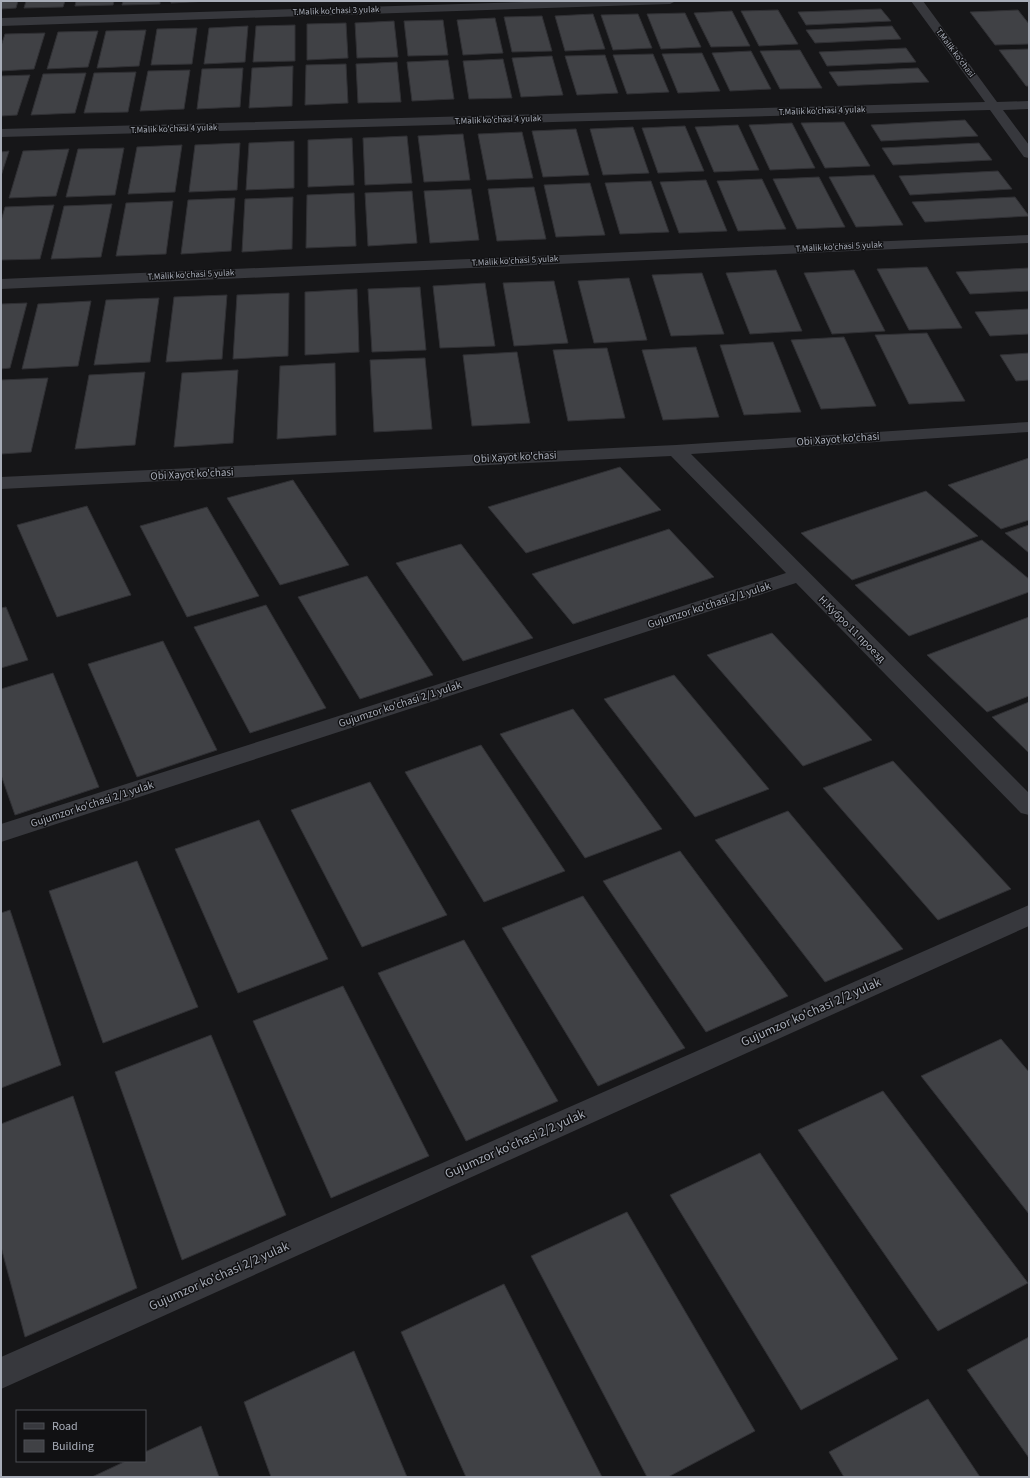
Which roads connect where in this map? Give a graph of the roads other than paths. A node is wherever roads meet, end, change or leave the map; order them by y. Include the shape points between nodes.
1 (670, 1) edge
2 (917, 1) edge
3 (1, 22) edge
4 (1029, 105) edge
5 (994, 106) junction
6 (1, 133) edge
7 (1029, 154) edge
8 (1029, 239) edge
9 (1, 284) edge
10 (1029, 427) edge
11 (676, 450) junction
12 (1, 484) edge
13 (800, 575) junction
14 (1029, 807) edge
15 (1, 833) edge
16 (1029, 914) edge
17 (1, 1373) edge

1 - 3 street, T.Malik ko'chasi 3 yulak
2 - 5 street, T.Malik ko'chasi
4 - 5 street
5 - 6 street, T.Malik ko'chasi 4 yulak
5 - 7 street, T.Malik ko'chasi
8 - 9 street, T.Malik ko'chasi 5 yulak
10 - 11 street, Obi Xayot ko'chasi
11 - 12 street, Obi Xayot ko'chasi
11 - 13 street, Н.Кубро 11 проезд
13 - 14 street, Н.Кубро 11 проезд
13 - 15 street, Gujumzor ko'chasi 2/1 yulak
16 - 17 street, Gujumzor ko'chasi 2/2 yulak

